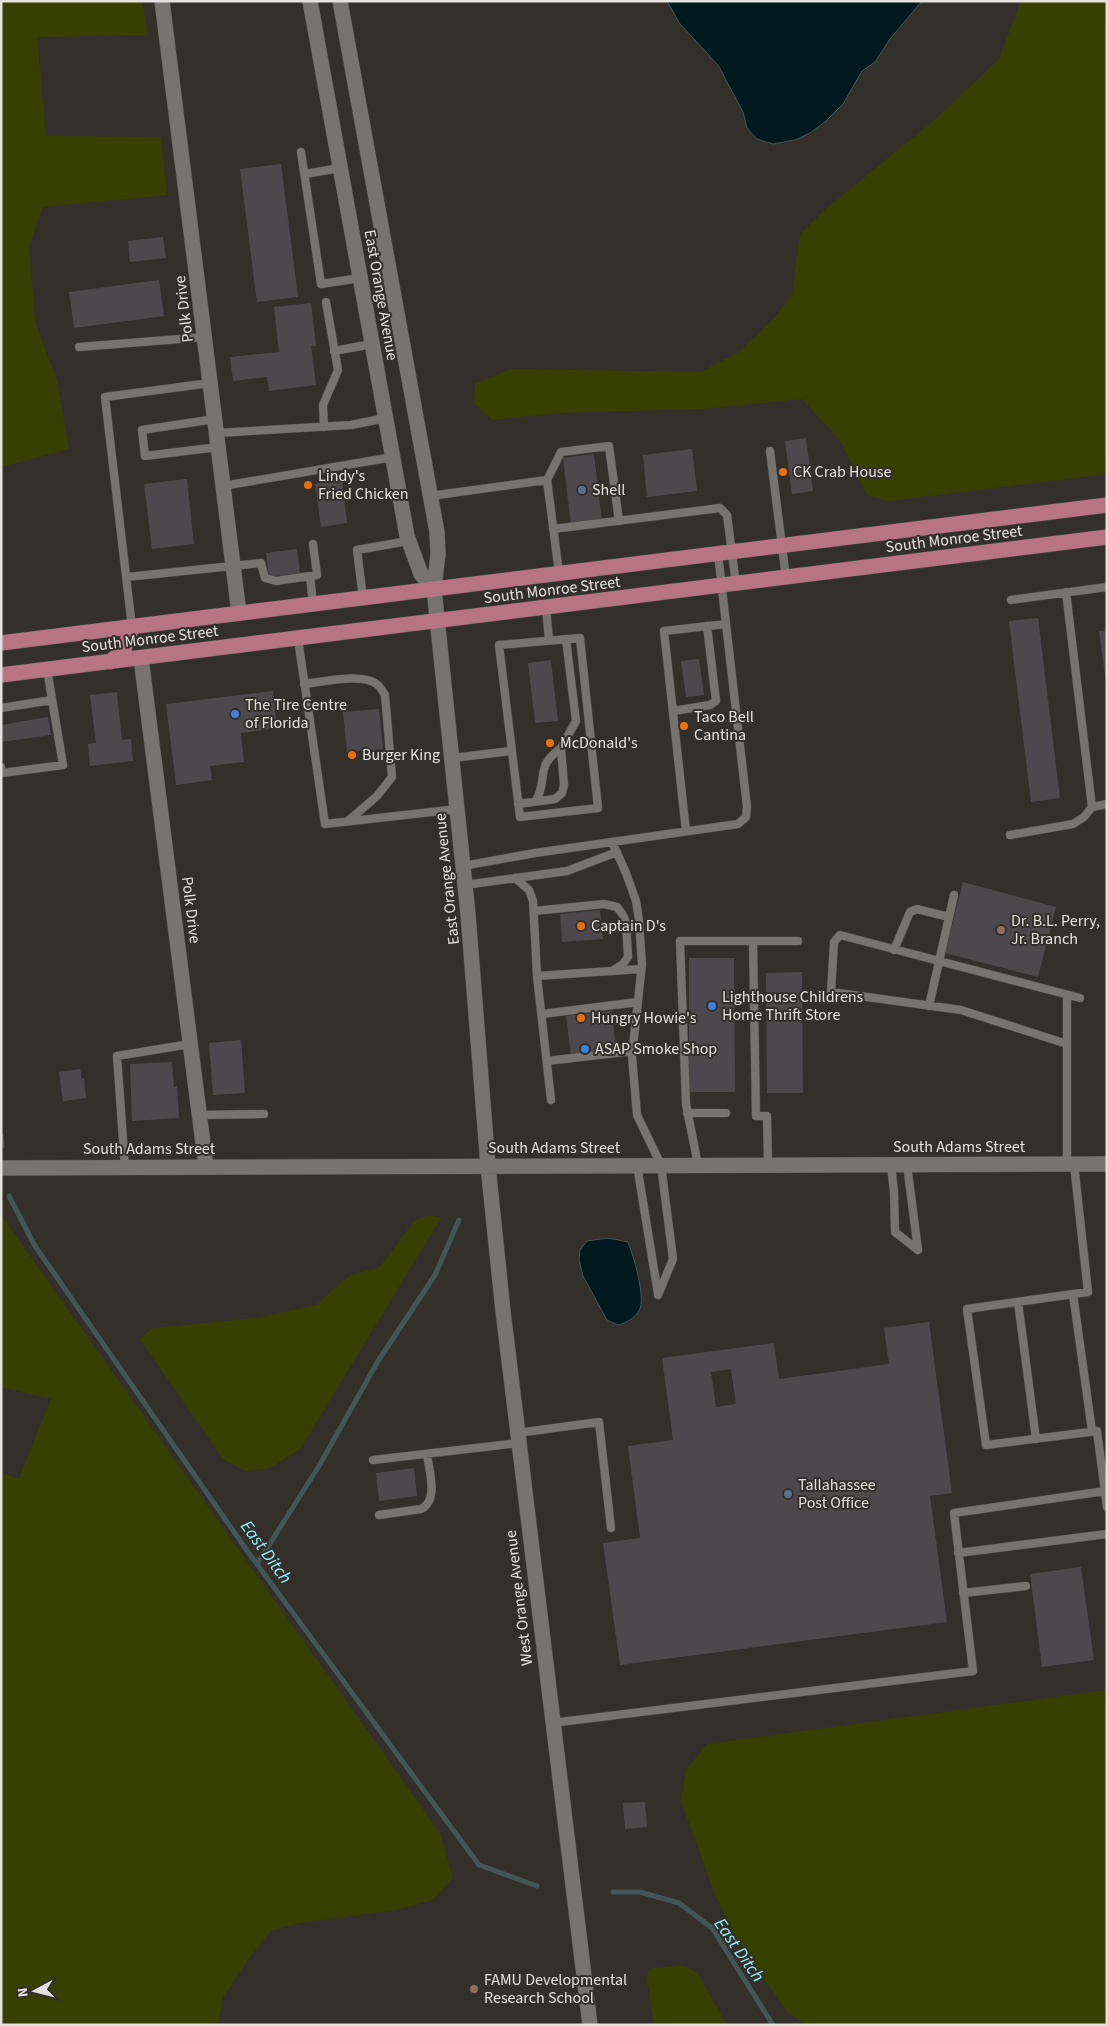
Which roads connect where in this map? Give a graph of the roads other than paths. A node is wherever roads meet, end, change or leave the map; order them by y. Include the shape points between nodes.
1 (162, 1) edge
2 (310, 1) edge
3 (340, 1) edge
4 (301, 152) dead end
5 (340, 168) junction
6 (304, 174) junction
7 (360, 278) junction
8 (326, 302) dead end
9 (205, 337) junction
10 (372, 344) junction
11 (79, 347) dead end
12 (334, 351) junction
13 (210, 383) junction
14 (386, 418) junction
15 (324, 426) junction
16 (217, 433) junction
17 (770, 451) dead end
18 (393, 457) junction
19 (547, 480) junction
20 (222, 486) junction
21 (430, 496) junction
22 (1107, 506) edge
23 (619, 520) junction
24 (553, 529) junction
25 (1107, 537) edge
26 (408, 541) junction
27 (313, 544) dead end
28 (782, 546) junction
29 (724, 553) junction
30 (233, 566) junction
31 (559, 573) junction
32 (310, 576) junction
33 (127, 577) junction
34 (786, 578) junction
35 (728, 585) junction
36 (1107, 587) edge
37 (434, 589) junction
38 (1066, 592) junction
39 (362, 598) junction
40 (1011, 600) dead end
41 (314, 604) junction
42 (546, 608) junction
43 (239, 613) junction
44 (437, 622) junction
45 (726, 624) junction
46 (132, 626) junction
47 (707, 626) junction
48 (298, 639) junction
49 (566, 639) junction
50 (549, 640) junction
51 (1, 643) edge
52 (141, 658) junction
53 (110, 662) junction
54 (47, 669) junction
55 (1, 675) edge
56 (304, 684) junction
57 (52, 700) junction
58 (1, 708) edge
59 (672, 711) junction
60 (561, 748) junction
61 (511, 751) junction
62 (452, 758) junction
63 (1, 767) edge
64 (536, 802) junction
65 (518, 804) junction
66 (1107, 804) edge
67 (1092, 807) junction
68 (458, 808) junction
69 (348, 821) junction
70 (686, 831) junction
71 (1010, 835) dead end
72 (612, 842) junction
73 (617, 852) junction
74 (463, 866) junction
75 (514, 878) junction
76 (465, 885) junction
77 (954, 894) dead end
78 (534, 912) junction
79 (949, 917) junction
80 (753, 941) junction
81 (798, 941) dead end
82 (894, 950) junction
83 (939, 962) junction
84 (641, 969) junction
85 (612, 971) junction
86 (537, 976) junction
87 (1067, 995) junction
88 (1080, 998) dead end
89 (638, 1002) junction
90 (929, 1006) junction
91 (542, 1014) junction
92 (190, 1044) junction
93 (1067, 1044) junction
94 (633, 1051) junction
95 (546, 1061) junction
96 (551, 1100) dead end
97 (687, 1112) junction
98 (726, 1113) dead end
99 (264, 1114) dead end
100 (200, 1115) junction
101 (907, 1164) junction
102 (1071, 1164) junction
103 (1107, 1164) edge
104 (638, 1165) junction
105 (698, 1165) junction
106 (768, 1165) junction
107 (891, 1165) junction
108 (488, 1166) junction
109 (661, 1166) junction
110 (125, 1167) junction
111 (206, 1167) junction
112 (1, 1168) edge
113 (1073, 1294) junction
114 (1018, 1302) junction
115 (1095, 1431) junction
116 (517, 1438) junction
117 (1036, 1439) junction
118 (427, 1454) junction
119 (373, 1460) dead end
120 (1105, 1491) junction
121 (1107, 1507) edge
122 (379, 1515) dead end
123 (612, 1528) dead end
124 (1107, 1534) edge
125 (958, 1553) junction
126 (1026, 1586) dead end
127 (963, 1593) junction
128 (552, 1723) junction
129 (590, 2025) edge

1 - 9 main road, Polk Drive
2 - 5 main road, East Orange Avenue
3 - 21 main road, East Orange Avenue
4 - 6 lane
5 - 6 lane
5 - 7 main road, East Orange Avenue
6 - 7 lane via 321,284
7 - 10 main road, East Orange Avenue
8 - 12 lane
9 - 11 lane
9 - 13 main road, Polk Drive
10 - 12 lane
10 - 14 main road, East Orange Avenue
12 - 15 lane via 338,370 323,405
13 - 16 main road, Polk Drive
13 - 33 lane via 105,397
14 - 15 lane
14 - 18 main road, East Orange Avenue
15 - 16 lane
16 - 16 lane via 142,430 145,456
16 - 20 main road, Polk Drive
17 - 28 lane
18 - 20 lane
18 - 26 main road, East Orange Avenue
19 - 21 lane
19 - 23 lane via 560,452 608,446
19 - 24 lane
20 - 30 main road, Polk Drive
21 - 37 main road, East Orange Avenue via 438,554
22 - 28 main road, South Monroe Street
23 - 24 lane
23 - 29 lane via 720,508 727,515
24 - 31 lane
25 - 34 main road, South Monroe Street
26 - 37 main road, East Orange Avenue via 421,574
26 - 39 lane via 357,550
27 - 32 lane via 317,575
28 - 29 main road, South Monroe Street
28 - 34 lane
29 - 31 main road, South Monroe Street
29 - 35 lane
29 - 35 lane
30 - 32 lane via 261,563 265,578 276,581
30 - 33 lane
30 - 43 main road, Polk Drive
31 - 37 main road, South Monroe Street
32 - 41 lane
33 - 46 lane
34 - 35 main road, South Monroe Street
35 - 42 main road, South Monroe Street
35 - 45 lane
36 - 38 lane
37 - 39 main road, South Monroe Street
37 - 44 main road, East Orange Avenue
38 - 40 lane
38 - 67 lane
39 - 41 main road, South Monroe Street
41 - 43 main road, South Monroe Street
42 - 44 main road, South Monroe Street
42 - 50 lane
43 - 46 main road, South Monroe Street
44 - 48 main road, South Monroe Street
44 - 62 main road, East Orange Avenue
45 - 47 lane
45 - 70 lane via 746,817 738,824
46 - 51 main road, South Monroe Street
46 - 53 main road via 124,649
47 - 59 lane via 716,701 710,705
47 - 59 lane via 664,631
48 - 52 main road, South Monroe Street
48 - 56 lane
49 - 50 lane
49 - 60 lane via 576,721
49 - 65 lane via 580,638 598,808 520,817
50 - 61 lane via 499,645
52 - 53 main road, South Monroe Street
52 - 92 main road, Polk Drive
53 - 54 main road, South Monroe Street
54 - 55 main road, South Monroe Street
54 - 57 lane
56 - 69 lane via 326,824
56 - 69 lane via 358,678 378,685 385,695 392,777 381,792
57 - 58 lane
57 - 63 lane via 64,765 2,773
59 - 70 lane
60 - 64 lane via 543,766 542,790
60 - 64 lane via 562,793 555,799
61 - 62 lane
61 - 65 lane
62 - 68 main road, East Orange Avenue
64 - 65 lane
66 - 67 lane
67 - 71 lane via 1073,824
68 - 69 lane
68 - 74 main road, East Orange Avenue
70 - 72 lane
72 - 73 lane
72 - 74 lane
73 - 75 lane via 567,871
73 - 84 lane via 636,901
74 - 76 main road, East Orange Avenue
75 - 76 lane
75 - 78 lane via 529,890
76 - 108 main road, East Orange Avenue
77 - 79 lane
78 - 85 lane via 604,904 617,907 626,922 628,957
78 - 86 lane
79 - 82 lane via 917,909 910,912
79 - 83 lane
80 - 81 lane
80 - 97 lane via 680,941
80 - 106 lane via 756,1116 767,1116
82 - 83 lane
82 - 90 lane via 840,936 834,942 831,992
83 - 87 lane
83 - 90 lane
84 - 85 lane
84 - 89 lane
85 - 86 lane
86 - 91 lane
87 - 88 lane
87 - 93 lane
89 - 91 lane
89 - 94 lane
90 - 93 lane via 961,1010
91 - 95 lane
92 - 100 main road, Polk Drive
92 - 110 lane via 117,1056
93 - 102 lane
94 - 95 lane
94 - 109 lane via 637,1115
95 - 96 lane
97 - 98 lane
97 - 105 lane
99 - 100 lane
100 - 111 main road, Polk Drive
101 - 102 main road, South Adams Street
101 - 107 main road, South Adams Street
101 - 107 lane via 918,1250 895,1232
102 - 103 main road, South Adams Street
102 - 113 lane via 1088,1292
104 - 108 main road, South Adams Street
104 - 109 main road, South Adams Street
104 - 109 lane via 658,1294 673,1259
105 - 106 main road, South Adams Street
105 - 109 main road, South Adams Street
106 - 107 main road, South Adams Street
108 - 111 main road, South Adams Street
108 - 116 main road, West Orange Avenue
110 - 111 main road, South Adams Street
110 - 112 main road, South Adams Street
113 - 114 lane
113 - 115 lane
114 - 117 lane
114 - 117 lane via 967,1309 986,1445
115 - 117 lane
115 - 120 lane
116 - 118 lane
116 - 123 lane via 598,1422
116 - 128 main road, West Orange Avenue
118 - 119 lane
118 - 122 lane via 431,1495 427,1506 421,1510
120 - 121 lane
120 - 125 lane via 954,1512
124 - 125 lane
125 - 127 lane
126 - 127 lane
127 - 128 lane via 972,1671
128 - 129 main road, West Orange Avenue

